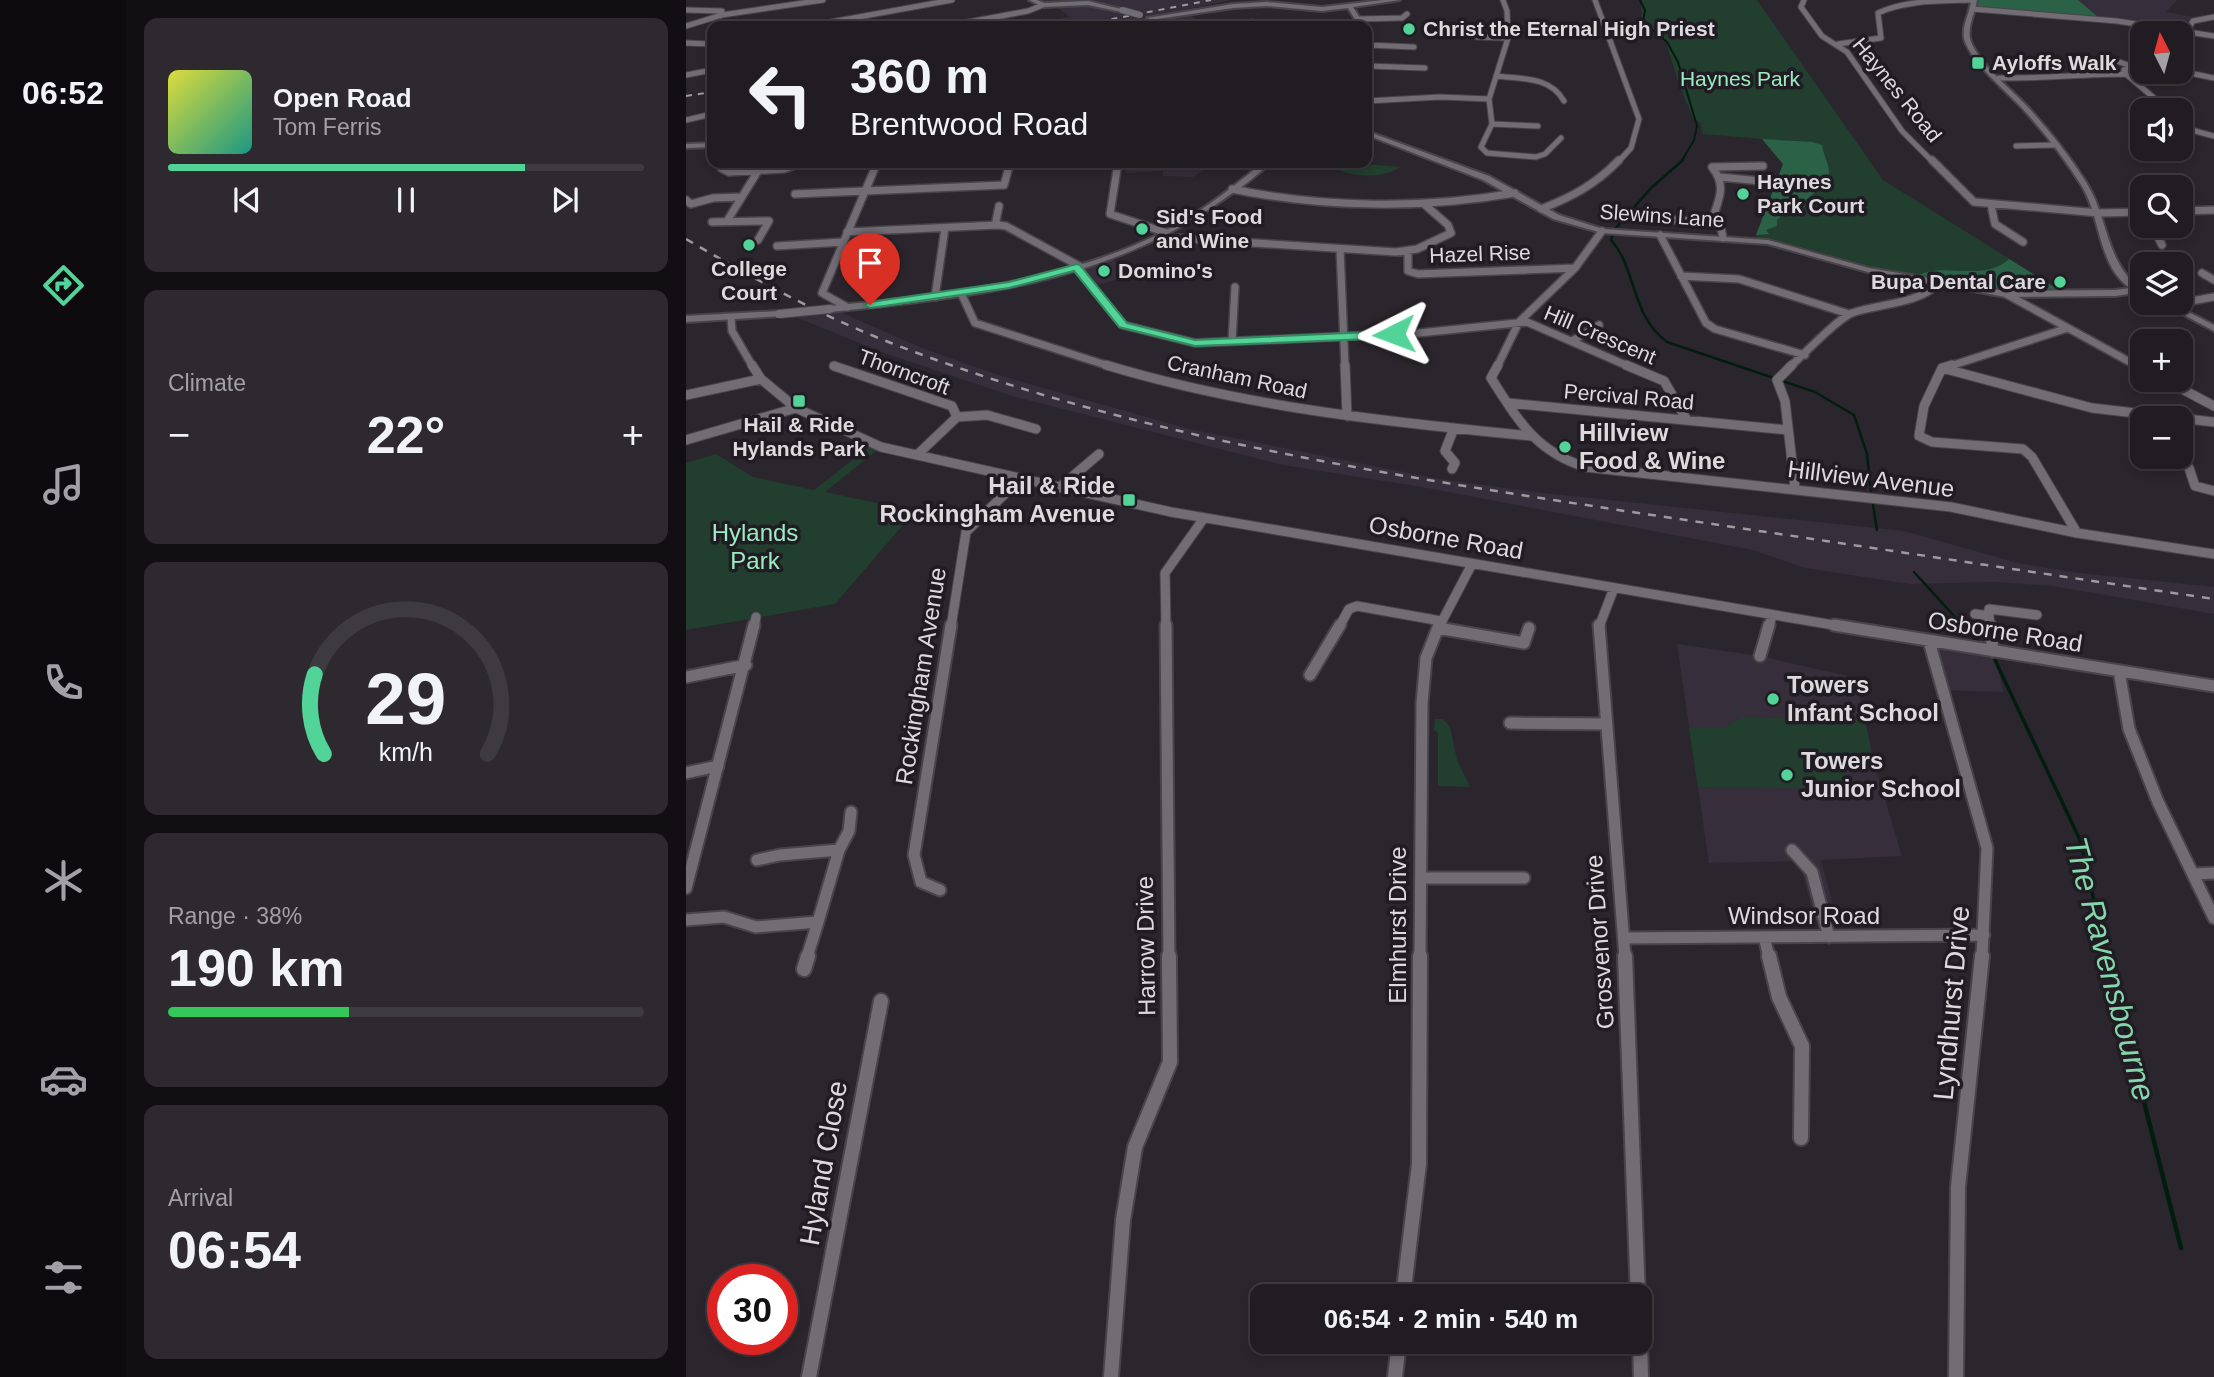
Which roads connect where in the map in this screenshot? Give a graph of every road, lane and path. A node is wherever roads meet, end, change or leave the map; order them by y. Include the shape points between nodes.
1 (822, 0) edge
2 (953, 0) edge
3 (1032, 0) edge
4 (1397, 0) edge
5 (1503, 0) edge
6 (1595, 0) edge
7 (1804, 0) edge
8 (1899, 1) edge
9 (1091, 2) edge
10 (1351, 3) edge
11 (1973, 3) edge
12 (1043, 5) junction
13 (686, 10) edge
14 (736, 13) junction
15 (1403, 17) dead end
16 (2214, 17) edge
17 (1150, 18) junction
18 (1359, 19) joint
19 (837, 21) edge
20 (974, 21) edge
21 (1158, 21) edge
22 (2193, 22) edge
23 (2130, 23) edge
24 (686, 26) edge
25 (2193, 32) edge
26 (2214, 36) edge
27 (1477, 37) dead end
28 (1508, 38) junction
29 (686, 43) edge
30 (707, 44) edge
31 (1838, 44) junction
32 (1372, 45) edge
33 (1414, 47) dead end
34 (2102, 55) dead end
35 (1372, 66) edge
36 (2130, 66) edge
37 (2130, 67) edge
38 (1424, 68) dead end
39 (707, 71) edge
40 (2193, 74) edge
41 (686, 75) edge
42 (2126, 75) junction
43 (1496, 76) junction
44 (1999, 78) junction
45 (2214, 78) edge
46 (2154, 98) edge
47 (1489, 99) junction
48 (1564, 101) dead end
49 (1372, 102) edge
50 (707, 115) edge
51 (686, 120) edge
52 (1492, 124) junction
53 (1538, 126) dead end
54 (2193, 130) edge
55 (1372, 135) edge
56 (2214, 136) edge
57 (1561, 138) dead end
58 (707, 145) edge
59 (2057, 145) junction
60 (686, 146) edge
61 (2016, 146) dead end
62 (721, 168) edge
63 (787, 168) edge
64 (875, 168) edge
65 (1008, 168) edge
66 (1117, 168) edge
67 (1259, 168) edge
68 (758, 171) junction
69 (1720, 177) junction
70 (1232, 189) junction
71 (864, 191) junction
72 (1516, 193) junction
73 (795, 194) dead end
74 (742, 197) junction
75 (686, 200) edge
76 (1424, 204) junction
77 (1991, 205) junction
78 (999, 206) dead end
79 (1541, 209) junction
80 (2214, 210) edge
81 (2193, 211) edge
82 (2130, 212) edge
83 (2099, 213) junction
84 (1646, 214) dead end
85 (1712, 220) junction
86 (727, 221) junction
87 (712, 222) dead end
88 (998, 225) junction
89 (945, 228) junction
90 (847, 232) junction
91 (1602, 232) junction
92 (750, 234) dead end
93 (1163, 235) junction
94 (1660, 236) junction
95 (1723, 238) junction
96 (2158, 238) edge
97 (843, 242) junction
98 (2023, 242) dead end
99 (2162, 245) dead end
100 (777, 246) dead end
101 (1340, 249) junction
102 (1408, 251) junction
103 (1079, 267) junction
104 (1575, 268) junction
105 (2202, 274) dead end
106 (1681, 276) junction
107 (2214, 280) edge
108 (1939, 283) junction
109 (2130, 284) edge
110 (1235, 287) dead end
111 (2130, 292) edge
112 (961, 293) junction
113 (2006, 294) junction
114 (935, 297) junction
115 (2214, 297) edge
116 (2193, 300) edge
117 (847, 307) junction
118 (1849, 314) junction
119 (2189, 315) edge
120 (731, 318) junction
121 (686, 319) edge
122 (1519, 322) junction
123 (1599, 325) dead end
124 (2068, 328) junction
125 (2214, 328) edge
126 (1343, 337) junction
127 (1232, 341) junction
128 (1572, 341) junction
129 (1805, 355) junction
130 (2130, 362) edge
131 (835, 366) dead end
132 (1942, 368) junction
133 (761, 379) junction
134 (2188, 392) edge
135 (686, 395) edge
136 (1508, 403) junction
137 (2214, 406) edge
138 (796, 408) junction
139 (1347, 416) junction
140 (957, 417) junction
141 (1687, 420) junction
142 (2214, 422) edge
143 (1454, 428) junction
144 (1036, 429) dead end
145 (1788, 429) junction
146 (1531, 436) junction
147 (686, 440) edge
148 (1099, 454) dead end
149 (917, 455) junction
150 (1452, 469) dead end
151 (2189, 469) edge
152 (1021, 478) junction
153 (1059, 488) junction
154 (1795, 488) junction
155 (2214, 491) edge
156 (1204, 518) junction
157 (2077, 533) junction
158 (2214, 554) edge
159 (1472, 564) junction
160 (1614, 588) junction
161 (1975, 614) dead end
162 (1772, 615) junction
163 (2037, 615) dead end
164 (1989, 616) junction
165 (756, 617) dead end
166 (1440, 625) junction
167 (1529, 628) dead end
168 (1929, 641) junction
169 (1993, 651) junction
170 (1760, 656) dead end
171 (747, 665) junction
172 (2119, 671) junction
173 (1310, 675) dead end
174 (686, 677) edge
175 (2214, 686) edge
176 (1510, 723) dead end
177 (1606, 724) junction
178 (718, 765) junction
179 (686, 773) edge
180 (851, 812) dead end
181 (839, 850) junction
182 (1792, 850) dead end
183 (764, 863) dead end
184 (2214, 873) edge
185 (2194, 874) junction
186 (1422, 878) junction
187 (1524, 878) dead end
188 (686, 888) edge
189 (940, 890) dead end
190 (2214, 918) edge
191 (686, 920) edge
192 (818, 922) junction
193 (1984, 936) junction
194 (1764, 937) junction
195 (1829, 937) junction
196 (1625, 938) junction
197 (804, 969) dead end
198 (881, 1001) dead end
199 (1801, 1138) dead end
200 (1405, 1284) edge
201 (1638, 1284) edge
202 (1398, 1354) edge
203 (1640, 1354) edge
204 (809, 1377) edge
205 (1111, 1377) edge
206 (1395, 1377) edge
207 (1641, 1377) edge
208 (1956, 1377) edge

1 - 14 street
2 - 19 street
3 - 12 street
4 - 10 street
5 - 28 street
6 - 79 street via 1639,119 1631,148 1601,179
7 - 31 street, Haynes Road via 1801,7 1822,36
8 - 11 street
8 - 31 street via 1878,13 1881,38
9 - 12 street
9 - 17 street, bridge
10 - 17 street via 1311,9 1245,5
10 - 18 street
11 - 23 street
11 - 44 street via 1967,41
12 - 20 street
13 - 14 street
14 - 24 street
15 - 18 street
16 - 22 street
17 - 21 street
25 - 26 street
27 - 28 street
28 - 43 street
29 - 30 street
31 - 77 street, Haynes Road via 1902,131 1974,202
32 - 33 street
34 - 36 street
35 - 38 street
37 - 42 street via 2124,70
39 - 41 street
40 - 45 street
42 - 44 street
42 - 46 street
43 - 47 street
43 - 48 street via 1542,82 1557,88
44 - 59 street
47 - 49 street
47 - 52 street
50 - 51 street
52 - 53 street
52 - 57 street via 1480,147 1486,153 1536,157
54 - 56 street
55 - 72 street, Slewins Lane
58 - 60 street
59 - 61 street
59 - 83 street
62 - 68 street
63 - 68 street
64 - 71 street
65 - 71 street via 1003,185
66 - 93 street via 1110,214
67 - 70 street
68 - 74 street
69 - 69 street via 1712,167 1762,163 1761,185
69 - 85 street via 1721,195
70 - 76 street via 1274,197
70 - 93 street
71 - 73 street
71 - 90 street
72 - 76 street
72 - 79 street, Slewins Lane
74 - 75 street via 691,204
74 - 86 street
76 - 102 street via 1451,233
77 - 83 street, Haynes Road
77 - 98 street via 1995,224
78 - 88 street
79 - 91 street, Slewins Lane
80 - 81 street
82 - 83 street, Haynes Road
83 - 109 street via 2108,252
84 - 85 street via 1681,221
85 - 95 street via 1721,228
86 - 87 street
86 - 92 street via 769,221 760,237
88 - 89 street
88 - 103 street
89 - 90 street
89 - 114 street
90 - 97 street
91 - 94 street, Slewins Lane
91 - 104 street
93 - 101 street
93 - 103 street
94 - 95 street, Slewins Lane
94 - 106 street
95 - 108 street, Slewins Lane via 1768,242 1868,270
96 - 99 street
97 - 100 street
97 - 117 street via 822,293
101 - 102 street
101 - 126 street
102 - 104 street, Hazel Rise via 1410,274
103 - 112 street
103 - 127 street via 1123,325 1195,343
104 - 122 street
105 - 107 street
106 - 118 street via 1739,279
106 - 129 street via 1710,326
108 - 113 street, Slewins Lane
108 - 118 street via 1918,296
110 - 127 street
111 - 113 street, Slewins Lane
112 - 114 street
112 - 139 street, Cranham Road via 975,323 1055,350 1254,402
113 - 124 street
114 - 117 street
115 - 116 street
117 - 120 street, bridge
118 - 129 street
119 - 125 street
120 - 121 street
120 - 133 street, Osborne Road via 736,339
122 - 126 street
122 - 128 street, Hill Crescent
122 - 136 street, Hillview Avenue via 1491,378
123 - 128 street
124 - 130 street
124 - 132 street
126 - 127 street
126 - 139 street
128 - 141 street, Hill Crescent via 1664,381
129 - 145 street via 1778,378
131 - 140 street, Thorncroft via 952,406
132 - 142 street via 2092,408
132 - 157 street via 1924,406 1922,440 2023,449
133 - 135 street
133 - 138 street, Osborne Road
134 - 137 street
136 - 141 street, Percival Road
136 - 146 street, Hillview Avenue
138 - 147 street via 710,438
138 - 149 street, Osborne Road via 878,446
139 - 143 street, Cranham Road
140 - 144 street, Thorncroft via 987,415
140 - 149 street, Thorncroft
141 - 145 street, Percival Road
143 - 146 street, Cranham Road
143 - 150 street via 1445,451 1455,463
145 - 154 street
146 - 154 street, Hillview Avenue via 1549,454 1585,467
148 - 153 street
149 - 152 street, Osborne Road
151 - 155 street via 2195,486
152 - 153 street, Osborne Road
152 - 189 street, Rockingham Avenue via 966,532 914,855 921,882
153 - 156 street, Osborne Road
154 - 157 street, Hillview Avenue via 1951,507
156 - 159 street, Osborne Road
156 - 205 street, Harrow Drive via 1165,573 1170,1062 1135,1147 1123,1220
157 - 158 street, Hillview Avenue
159 - 160 street, Osborne Road
159 - 166 street, Elmhurst Drive
160 - 162 street, Osborne Road
160 - 177 street, Grosvenor Drive via 1599,626
161 - 164 street
162 - 168 street, Osborne Road
162 - 170 street
163 - 164 street via 1989,609
164 - 169 street
165 - 171 street
166 - 167 street via 1524,643
166 - 173 street via 1357,606 1349,609
166 - 186 street, Elmhurst Drive via 1426,658 1422,703
168 - 169 street, Osborne Road
168 - 193 street, Lyndhurst Drive via 1987,848
169 - 172 street, Osborne Road
171 - 174 street
171 - 178 street
172 - 175 street, Osborne Road
172 - 185 street via 2129,729
176 - 177 street
177 - 196 street, Grosvenor Drive
178 - 179 street
178 - 188 street
180 - 181 street via 849,831
181 - 183 street via 780,855
181 - 192 street
182 - 195 street via 1812,872
184 - 185 street
185 - 190 street
186 - 187 street
186 - 200 street, Elmhurst Drive via 1419,1164
191 - 192 street via 724,917 756,927
192 - 197 street
193 - 195 street, Windsor Road
193 - 208 street, Lyndhurst Drive via 1958,1187
194 - 195 street, Windsor Road
194 - 196 street, Windsor Road
194 - 199 street via 1779,997 1802,1046
196 - 201 street, Grosvenor Drive
198 - 204 street, Hyland Close
202 - 206 street
203 - 207 street

